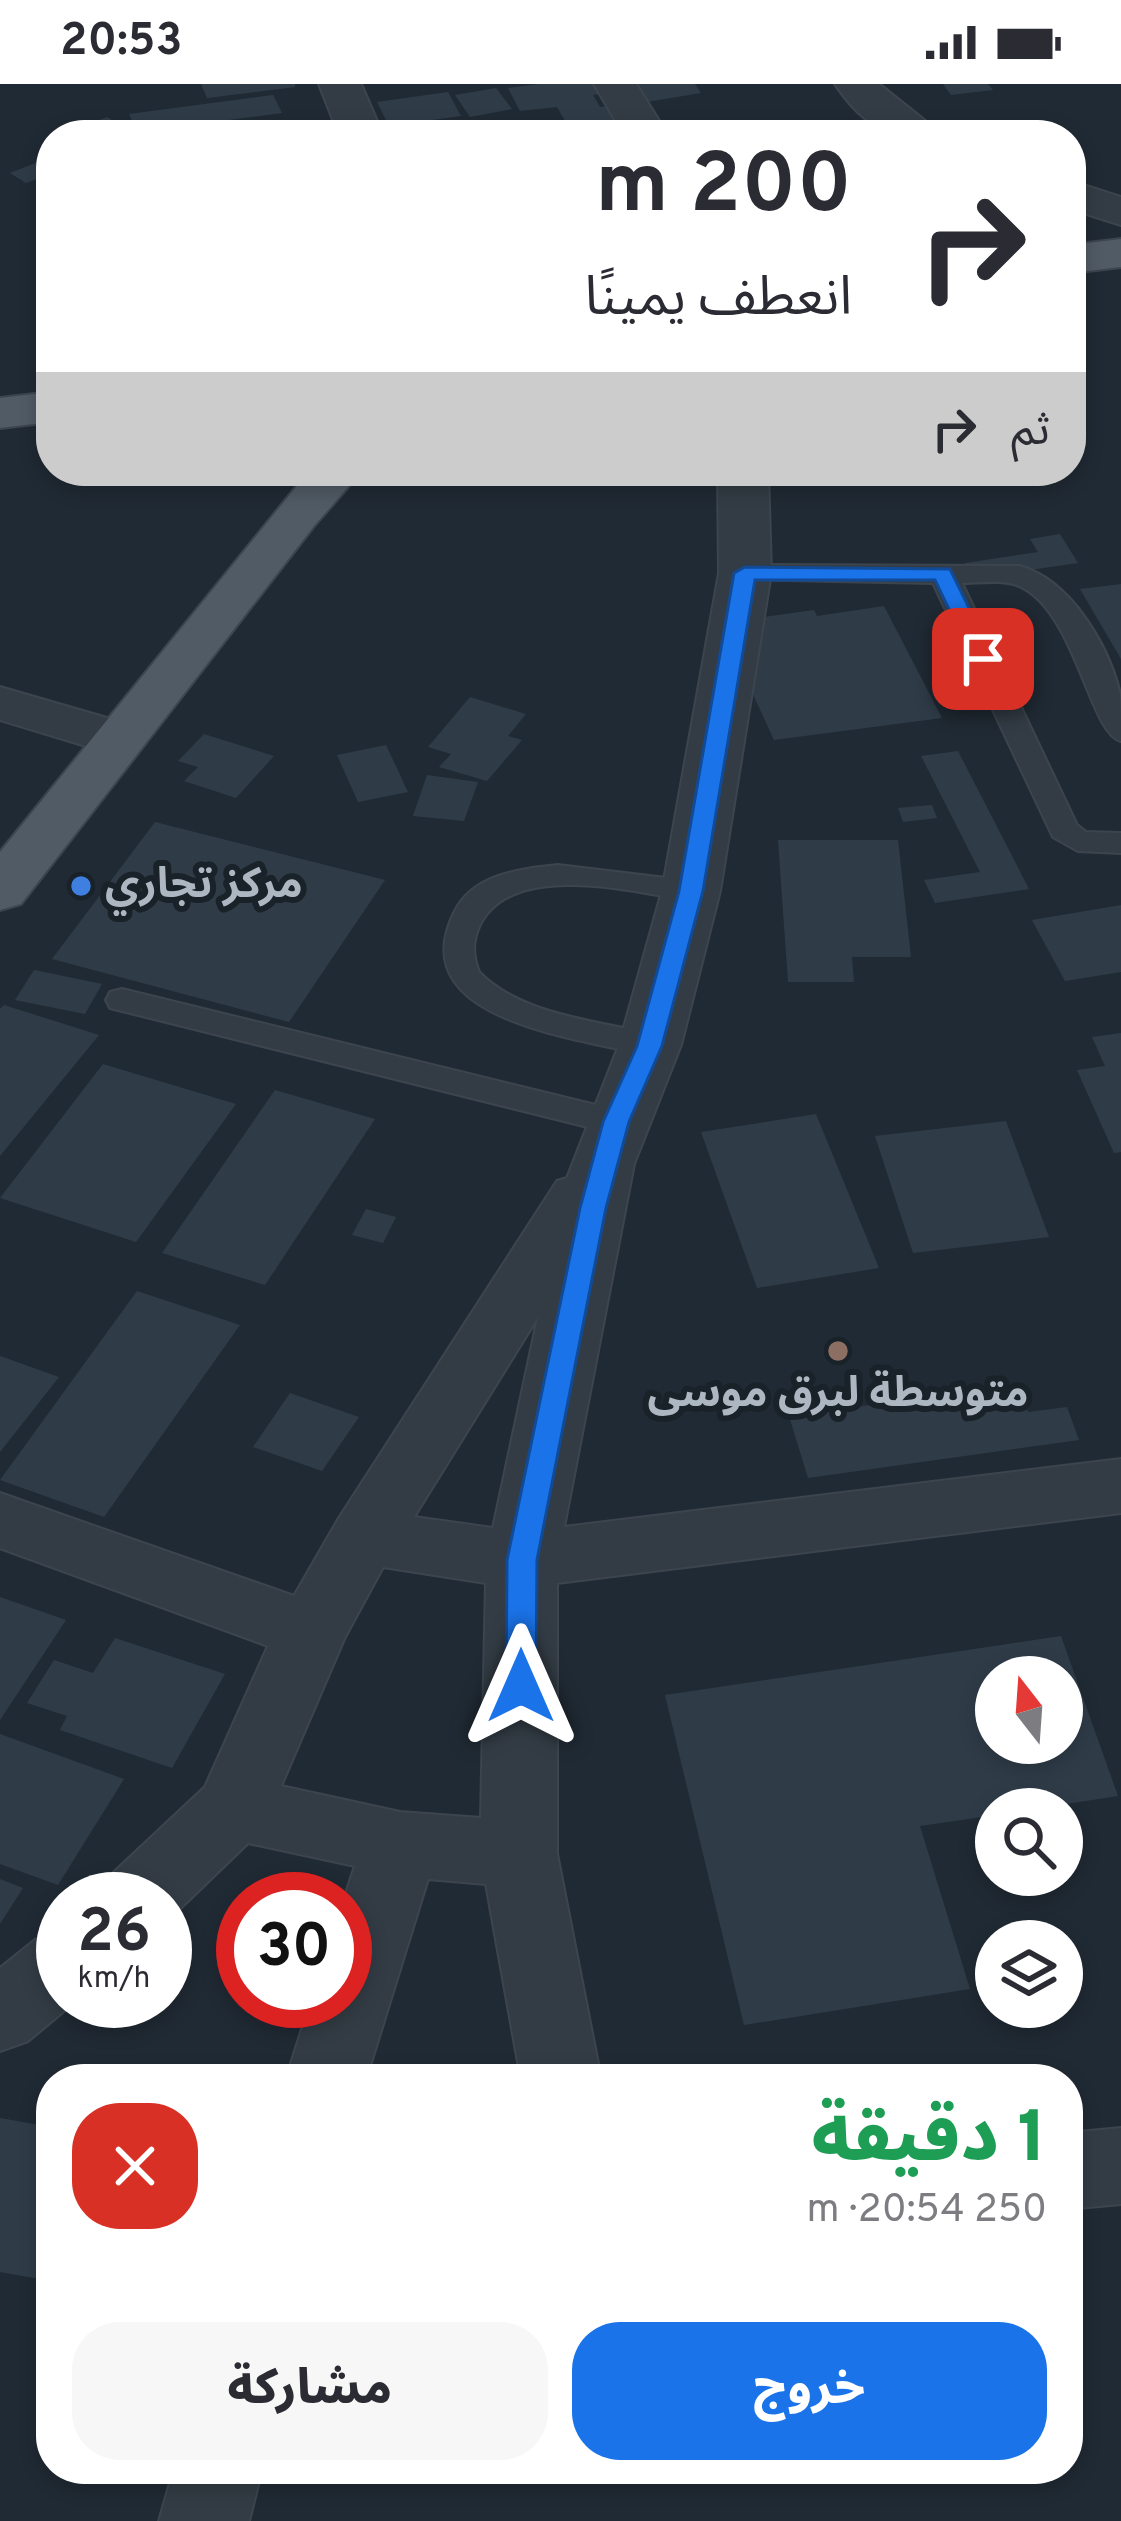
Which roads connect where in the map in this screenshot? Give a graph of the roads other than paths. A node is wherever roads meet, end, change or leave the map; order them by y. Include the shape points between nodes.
1 (340, 84) edge
2 (614, 84) edge
3 (856, 84) edge
4 (355, 120) edge
5 (637, 120) edge
6 (897, 120) edge
7 (1086, 199) edge
8 (1121, 212) edge
9 (1121, 253) edge
10 (1086, 257) edge
11 (317, 486) edge
12 (743, 486) edge
13 (745, 573) junction
14 (943, 574) junction
15 (0, 703) edge
16 (1121, 732) edge
17 (119, 740) junction
18 (1121, 843) edge
19 (0, 891) edge
20 (691, 891) junction
21 (122, 1000) dead end
22 (650, 1046) junction
23 (609, 1143) junction
24 (1121, 1486) edge
25 (0, 1520) edge
26 (364, 1537) junction
27 (522, 1560) junction
28 (311, 1632) junction
29 (234, 1808) junction
30 (400, 1844) junction
31 (520, 1854) junction
32 (166, 1872) edge
33 (36, 1986) edge
34 (0, 2016) edge
35 (331, 2064) edge
36 (558, 2064) edge
37 (1121, 2167) edge
38 (1083, 2170) edge
39 (214, 2484) edge
40 (204, 2521) edge

1 - 4 street
2 - 5 street
3 - 6 street
7 - 8 street
9 - 10 main road
11 - 17 main road
12 - 13 street
13 - 14 lane
13 - 20 street
14 - 16 lane via 1019,575 1040,583 1066,610
14 - 18 lane via 1064,830 1078,841
15 - 17 street
17 - 19 main road
20 - 22 street
20 - 22 lane via 574,873 528,876 485,896 460,929 456,957 471,986 504,1004
21 - 23 lane
22 - 23 street
23 - 26 street
23 - 27 street
24 - 27 street
25 - 28 street
26 - 27 street
26 - 28 street
27 - 31 street
28 - 29 street
29 - 30 street
29 - 32 street
30 - 31 street
30 - 35 street
31 - 36 street
33 - 34 street
37 - 38 street
39 - 40 street

